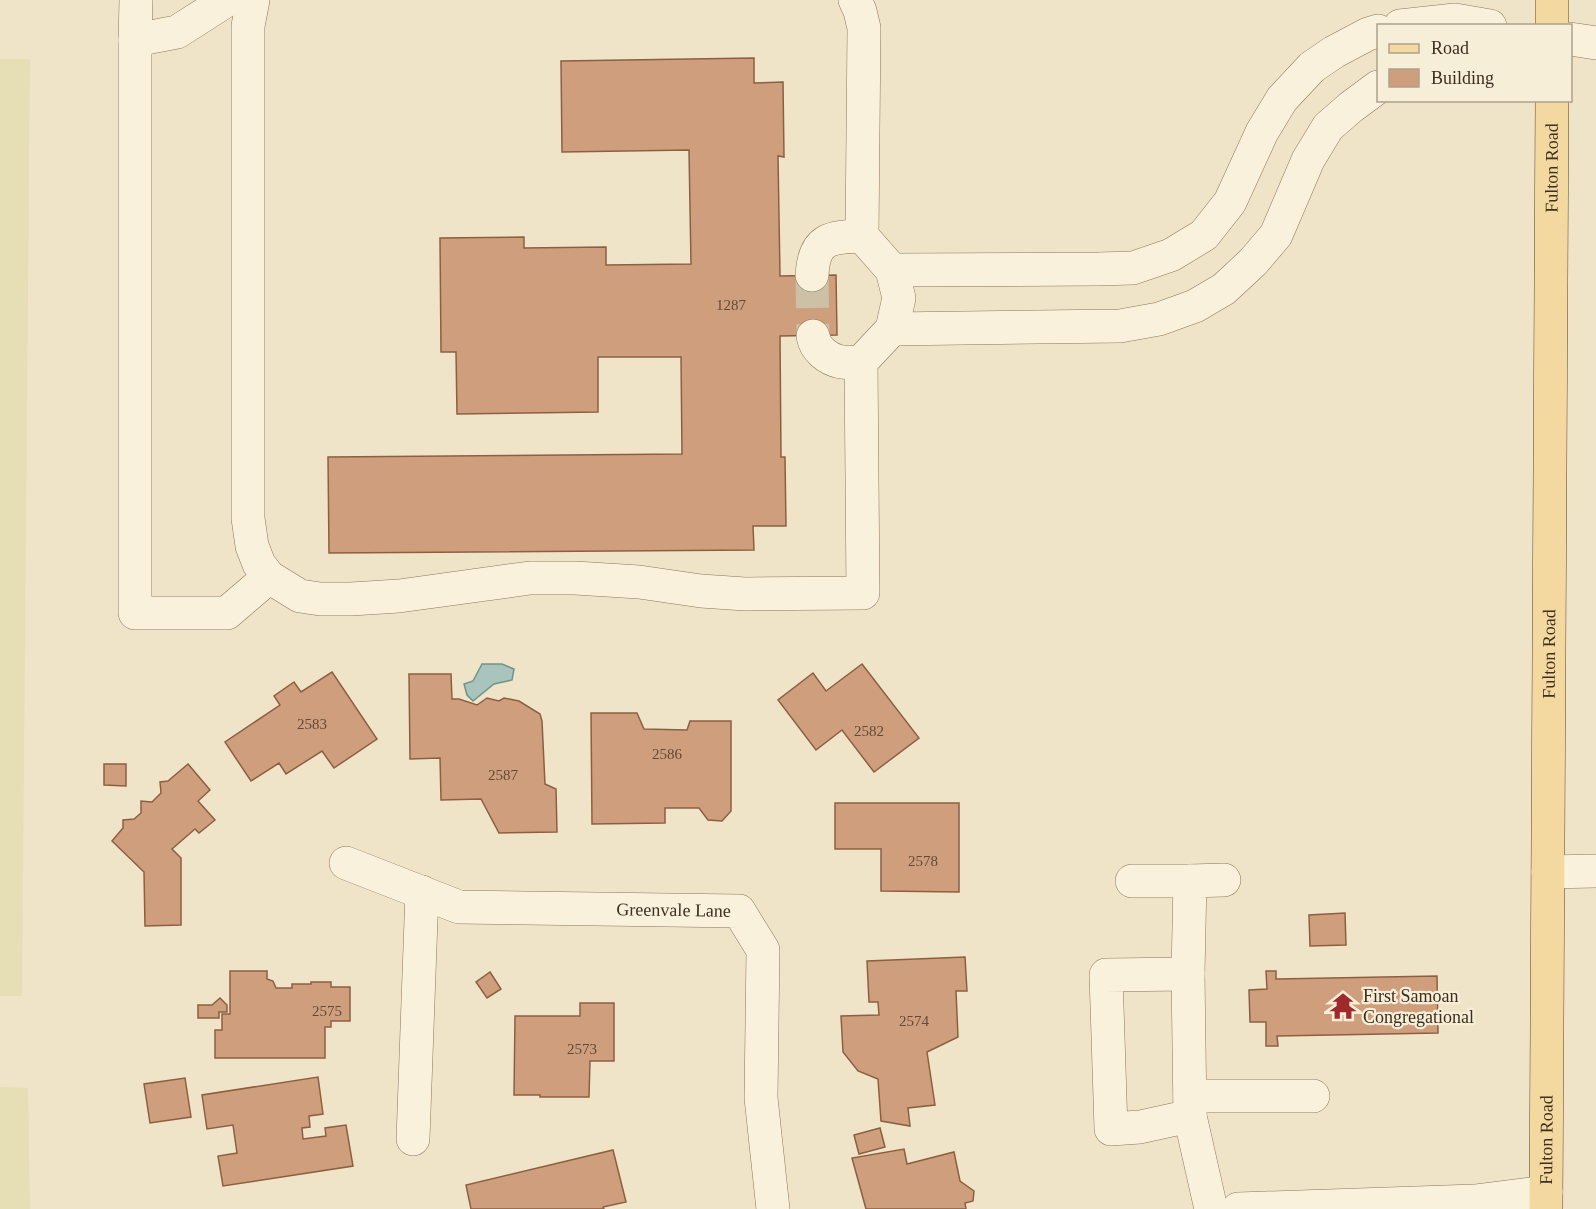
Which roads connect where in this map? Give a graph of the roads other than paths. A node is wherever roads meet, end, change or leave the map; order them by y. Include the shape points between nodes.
1 (136, 0) edge
2 (227, 0) edge
3 (253, 0) edge
4 (855, 0) edge
5 (1552, 0) edge
6 (1418, 24) edge
7 (1478, 24) edge
8 (1552, 24) edge
9 (1377, 31) edge
10 (1572, 39) edge
11 (135, 40) junction
12 (1596, 43) edge
13 (1377, 88) edge
14 (1552, 102) edge
15 (862, 236) junction
16 (892, 270) junction
17 (812, 275) tunnel mouth
18 (892, 329) junction
19 (813, 336) tunnel mouth
20 (861, 362) junction
21 (269, 577) junction
22 (346, 863) dead end
23 (1596, 871) edge
24 (1548, 872) junction
25 (1224, 880) dead end
26 (1132, 881) dead end
27 (1190, 881) junction
28 (422, 892) junction
29 (1188, 974) junction
30 (1313, 1096) dead end
31 (1190, 1106) junction
32 (414, 1140) dead end
33 (1546, 1201) edge
34 (772, 1209) edge
35 (1211, 1209) edge
36 (1238, 1209) edge

1 - 11 street
2 - 11 street via 177,32
3 - 21 street via 248,26 248,518 252,546
4 - 15 street via 864,28
5 - 8 main road
6 - 7 street via 1455,20
9 - 16 street via 1312,67 1282,99 1230,202 1204,235 1171,255 1133,268
10 - 12 street
11 - 21 street via 135,614 227,614
13 - 18 street via 1328,127 1308,160 1276,235 1224,289 1195,306 1159,319 1120,326
14 - 24 main road, Fulton Road
15 - 16 street
15 - 17 street via 827,240 816,253
16 - 18 street via 899,298
18 - 20 street
19 - 20 street via 814,344 829,357 840,362
20 - 21 street via 863,593 745,594 639,582 530,578 399,596 320,599 300,596
22 - 28 street, Greenvale Lane
23 - 24 street
24 - 33 main road, Fulton Road
25 - 27 street
26 - 27 street
27 - 29 street
28 - 32 street
28 - 34 street, Greenvale Lane via 459,907 740,911 764,950 761,1098
29 - 31 street
29 - 31 street via 1106,975 1111,1129 1140,1127
30 - 31 street
31 - 35 street
33 - 36 street

